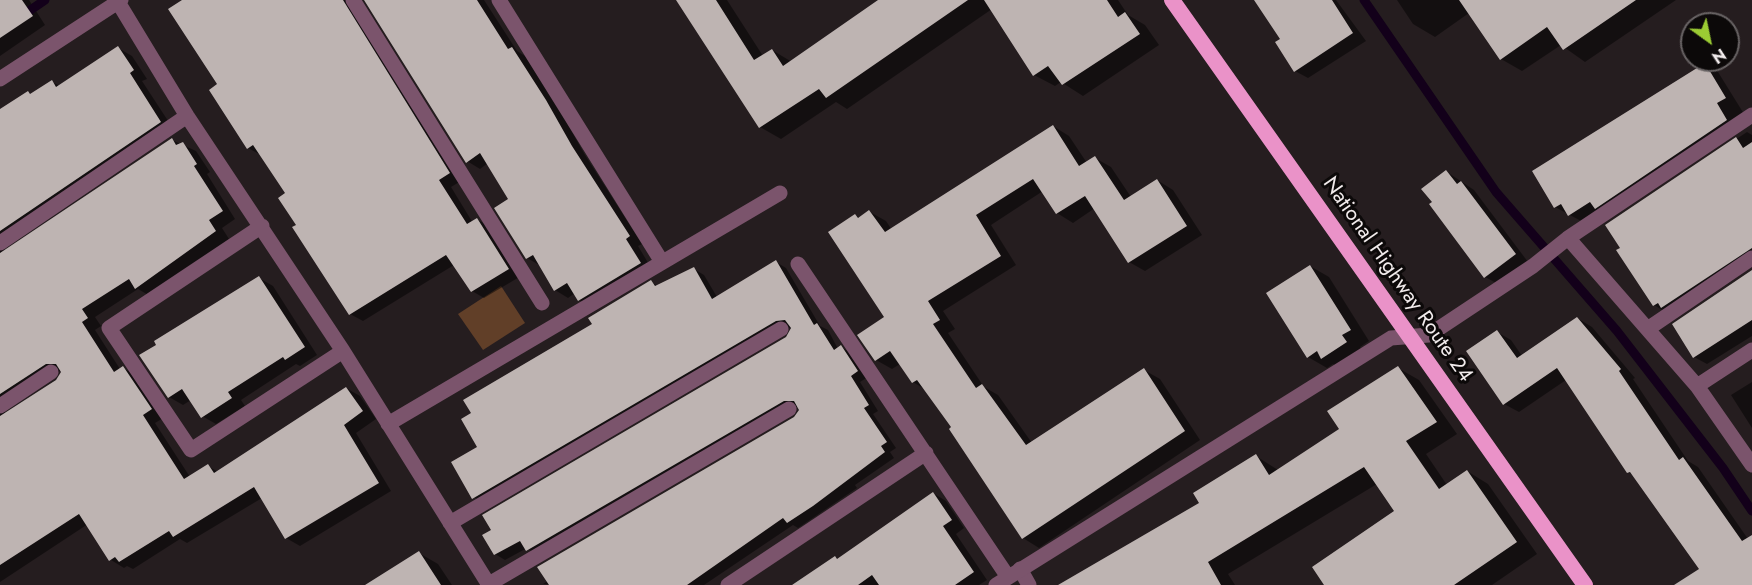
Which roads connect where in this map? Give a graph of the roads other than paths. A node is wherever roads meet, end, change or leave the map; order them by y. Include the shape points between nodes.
1 (353, 0) edge
2 (499, 0) edge
3 (1172, 0) edge
4 (111, 3) edge
5 (0, 79) edge
6 (1752, 115) edge
7 (187, 116) junction
8 (780, 193) dead end
9 (262, 226) junction
10 (1563, 242) junction
11 (0, 243) edge
12 (1752, 258) edge
13 (662, 262) junction
14 (798, 264) dead end
15 (542, 303) dead end
16 (1648, 328) junction
17 (781, 329) dead end
18 (1410, 338) junction
19 (1752, 350) edge
20 (343, 351) junction
21 (51, 372) dead end
22 (1697, 386) junction
23 (0, 406) edge
24 (789, 409) dead end
25 (388, 424) junction
26 (926, 453) junction
27 (1752, 465) edge
28 (450, 523) junction
29 (1008, 577) edge
30 (489, 585) edge
31 (728, 585) edge
32 (1029, 585) edge
33 (1585, 585) edge

1 - 15 street
2 - 13 street
3 - 18 highway, National Highway Route 24
4 - 5 street
4 - 7 street
6 - 10 street
7 - 9 street
7 - 11 street
8 - 13 street
9 - 20 street
9 - 20 street via 109,328 191,450
10 - 16 street
10 - 18 street via 1429,335
12 - 16 street
13 - 25 street
14 - 26 street
16 - 22 street
17 - 28 street
18 - 29 street via 1391,338
18 - 33 highway, National Highway Route 24
19 - 22 street
20 - 25 street
21 - 23 street
22 - 27 street
24 - 30 street
25 - 28 street
26 - 29 street
26 - 31 street
28 - 30 street
29 - 32 street

